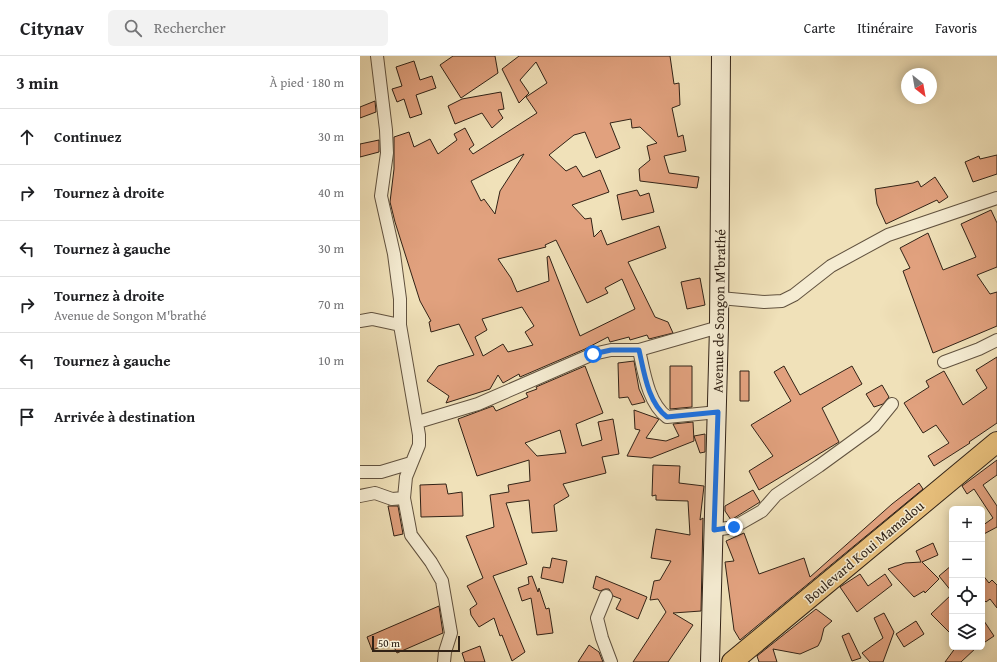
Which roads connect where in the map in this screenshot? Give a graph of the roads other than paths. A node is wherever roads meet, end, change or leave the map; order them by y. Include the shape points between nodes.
1 (377, 56) edge
2 (721, 56) edge
3 (997, 198) edge
4 (720, 298) junction
5 (360, 321) edge
6 (400, 325) junction
7 (720, 327) junction
8 (997, 340) edge
9 (639, 350) junction
10 (944, 362) dead end
11 (892, 404) dead end
12 (718, 412) junction
13 (418, 422) junction
14 (997, 442) edge
15 (411, 463) junction
16 (360, 472) edge
17 (380, 472) junction
18 (375, 493) junction
19 (360, 496) edge
20 (404, 498) junction
21 (714, 530) junction
22 (606, 596) dead end
23 (444, 662) edge
24 (611, 662) edge
25 (710, 662) edge
26 (732, 662) edge

1 - 6 street via 387,153 381,196 394,254 400,299
2 - 4 street, Avenue de Songon M'brathé
3 - 4 street via 871,243 831,266 794,295 782,301
4 - 7 street, Avenue de Songon M'brathé
5 - 6 street via 372,319
6 - 13 street
7 - 9 street
7 - 12 street, Avenue de Songon M'brathé
8 - 10 street
9 - 12 street via 646,380 659,411 667,417
9 - 13 street via 611,350 593,354 478,404
11 - 21 street via 874,426 776,495 762,511 734,527
12 - 21 street, Avenue de Songon M'brathé
13 - 15 street via 419,445
14 - 26 main road, Boulevard Koui Mamadou
15 - 17 street
15 - 20 street via 406,477
16 - 17 street
17 - 18 street via 375,483
18 - 19 street
18 - 20 street via 392,499
20 - 23 street via 411,535 442,581 451,633
21 - 25 street, Avenue de Songon M'brathé
22 - 24 street via 597,618

